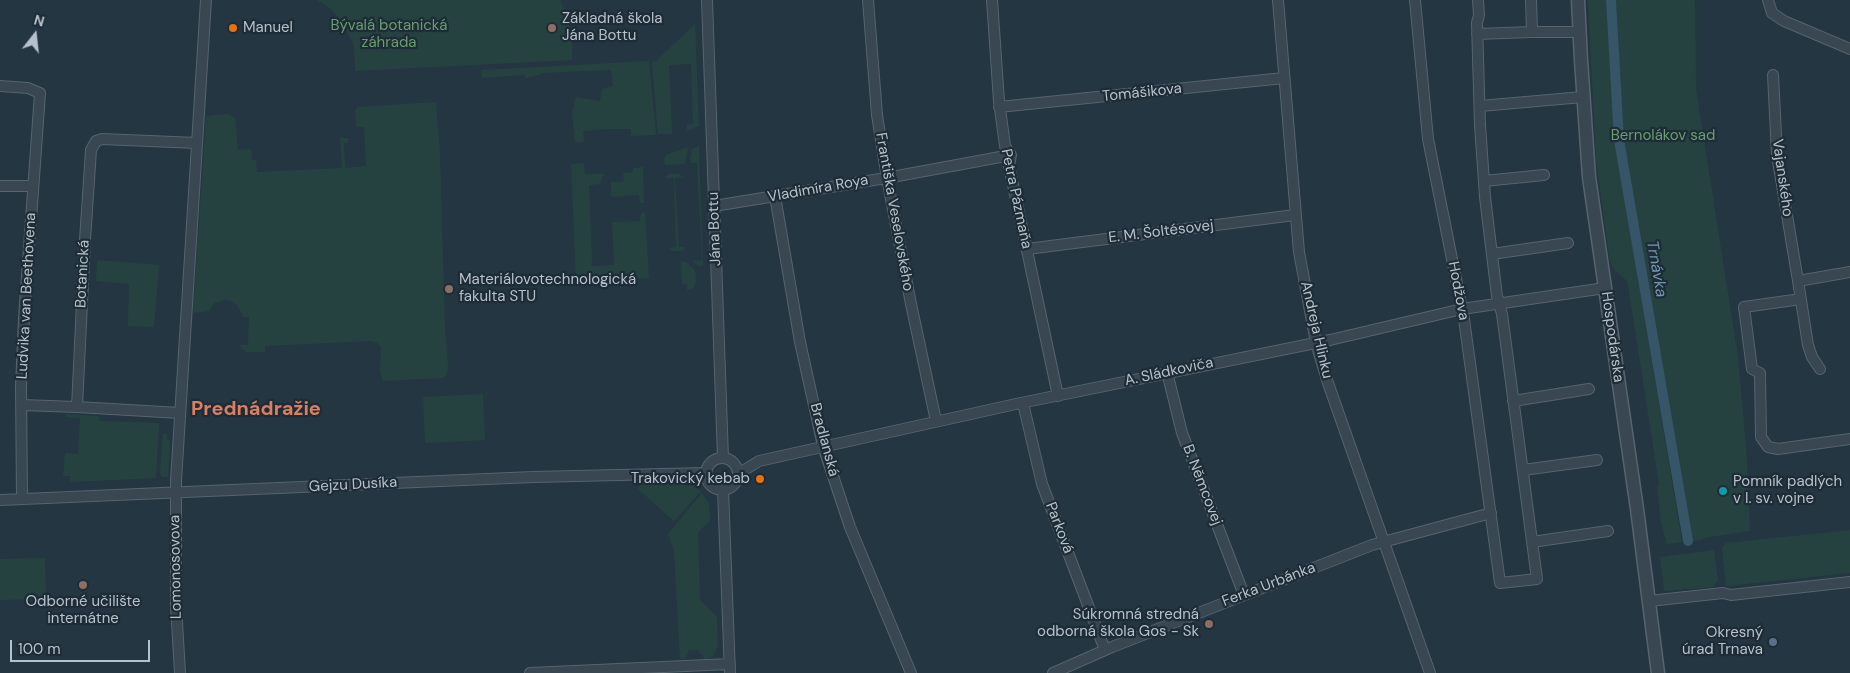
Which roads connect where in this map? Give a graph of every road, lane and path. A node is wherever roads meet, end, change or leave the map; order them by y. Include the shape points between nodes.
1 (206, 0) edge
2 (707, 0) edge
3 (868, 0) edge
4 (992, 0) edge
5 (1278, 0) edge
6 (1415, 0) edge
7 (1478, 0) edge
8 (1531, 0) edge
9 (1578, 0) edge
10 (1768, 0) edge
11 (1532, 32) junction
12 (1579, 32) junction
13 (1477, 34) junction
14 (1850, 50) edge
15 (1773, 75) dead end
16 (1284, 78) junction
17 (0, 86) edge
18 (1583, 97) junction
19 (1480, 106) junction
20 (999, 107) junction
21 (197, 143) junction
22 (1010, 155) junction
23 (1544, 175) dead end
24 (887, 178) junction
25 (1484, 182) junction
26 (0, 186) edge
27 (33, 186) junction
28 (776, 196) junction
29 (714, 206) junction
30 (1295, 215) junction
31 (1568, 243) dead end
32 (1027, 249) junction
33 (1492, 254) junction
34 (1850, 272) edge
35 (1798, 281) junction
36 (1605, 288) junction
37 (1801, 299) junction
38 (1499, 304) junction
39 (1462, 309) junction
40 (1316, 343) junction
41 (1820, 369) dead end
42 (1167, 372) junction
43 (1589, 389) dead end
44 (1058, 396) junction
45 (1513, 401) junction
46 (1022, 403) junction
47 (22, 405) junction
48 (77, 407) junction
49 (180, 414) junction
50 (936, 421) junction
51 (1850, 439) edge
52 (824, 446) junction
53 (722, 458) junction
54 (1597, 460) dead end
55 (1523, 470) junction
56 (706, 473) junction
57 (738, 474) junction
58 (723, 490) junction
59 (176, 491) junction
60 (22, 498) junction
61 (0, 500) edge
62 (1491, 514) junction
63 (1608, 531) dead end
64 (1384, 541) junction
65 (1532, 542) junction
66 (1850, 582) edge
67 (1244, 595) junction
68 (1649, 601) junction
69 (1105, 650) junction
70 (730, 668) edge
71 (180, 673) edge
72 (530, 673) edge
73 (911, 673) edge
74 (1053, 673) edge
75 (1430, 673) edge
76 (1658, 673) edge

1 - 21 street
2 - 29 street, Jána Bottu
3 - 24 street, Františka Veselovského via 877,114
4 - 20 street, Petra Pázmaňa
5 - 16 street, Andreja Hlinku
6 - 39 street, Hodžova via 1428,139
7 - 13 street
8 - 11 street
9 - 12 street, Hospodárska
10 - 14 street via 1772,13 1784,21
11 - 12 street
11 - 13 street
12 - 18 street, Hospodárska
13 - 19 street
15 - 35 street, Vajanského via 1777,155
16 - 20 street, Tomášikova
16 - 30 street, Andreja Hlinku
17 - 27 street, Ludvika van Beethovena via 28,88 40,93
18 - 19 street
18 - 36 street, Hospodárska via 1589,177
19 - 25 street
20 - 22 street, Petra Pázmaňa
21 - 48 street, Botanická via 102,139 90,150
21 - 49 street
22 - 24 street, Vladimíra Roya
22 - 32 street, Petra Pázmaňa via 1009,166
23 - 25 street
24 - 28 street, Vladimíra Roya
24 - 50 street, Františka Veselovského
25 - 33 street
26 - 27 street
27 - 47 street, Ludvika van Beethovena
28 - 29 street, Vladimíra Roya
28 - 52 street, Bradlanská via 800,342
29 - 53 street, Jána Bottu
30 - 32 street, E. M. Šoltésovej
30 - 40 street, Andreja Hlinku
31 - 33 street
32 - 44 street, Petra Pázmaňa
33 - 38 street
34 - 35 street
35 - 37 street, Vajanského
36 - 38 street, A. Sládkoviča
36 - 68 street, Hospodárska
37 - 41 street, Vajanského via 1808,345
37 - 51 street via 1744,307 1752,369 1760,373 1761,437 1768,447 1778,449
38 - 39 street, A. Sládkoviča
38 - 45 street
39 - 40 street, A. Sládkoviča
39 - 62 street, Hodžova
40 - 42 street, A. Sládkoviča
40 - 64 street, Andreja Hlinku
42 - 44 street, A. Sládkoviča
42 - 67 street, B. Němcovej via 1182,433
43 - 45 street
44 - 46 street, A. Sládkoviča
45 - 55 street
46 - 50 street, A. Sládkoviča
46 - 69 street, Parková via 1042,484
47 - 48 street
47 - 60 street, Ludvika van Beethovena
48 - 49 street
49 - 59 street
50 - 52 street, A. Sládkoviča
52 - 57 street, A. Sládkoviča via 759,461
52 - 73 street, Bradlanská via 850,527
53 - 56 street via 711,463
53 - 57 street via 733,463
54 - 55 street
55 - 65 street
56 - 58 street via 710,485
56 - 59 street, Gejzu Dusíka via 533,476
57 - 58 street via 735,484
58 - 70 street
59 - 60 street, Gejzu Dusíka
59 - 71 street, Lomonosovova via 176,605
60 - 61 street, Gejzu Dusíka
62 - 64 street, Ferka Urbánka
62 - 65 street, Hodžova via 1500,583 1537,579
63 - 65 street
64 - 67 street, Ferka Urbánka
64 - 75 street, Andreja Hlinku
66 - 68 street
67 - 69 street, Ferka Urbánka
68 - 76 street, Hospodárska
69 - 74 street, Ferka Urbánka
70 - 72 street

